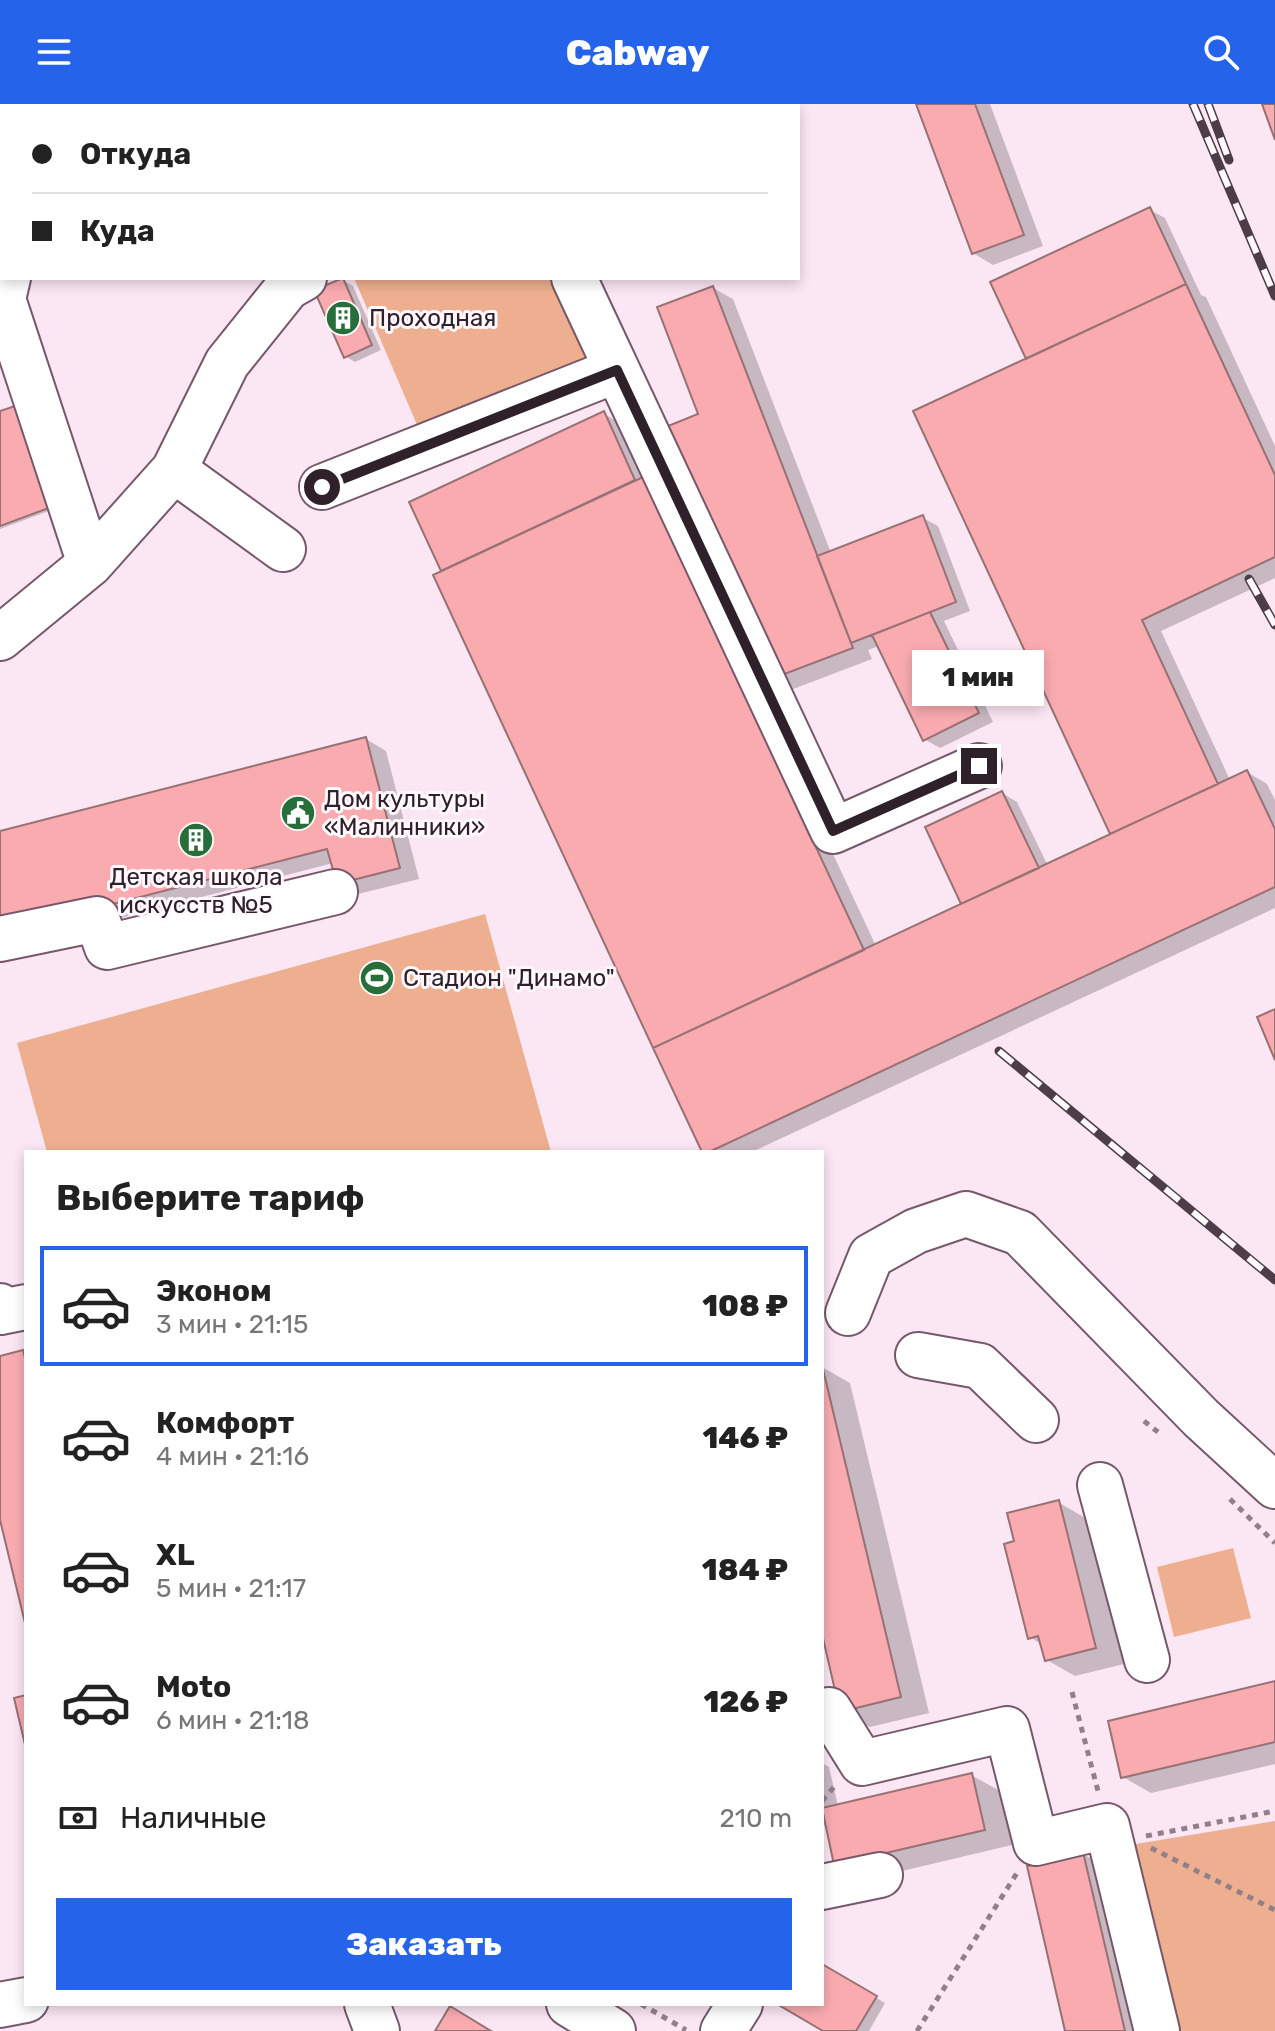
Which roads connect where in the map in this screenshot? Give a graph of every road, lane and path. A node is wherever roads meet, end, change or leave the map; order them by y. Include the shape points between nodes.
1 (8, 280) edge
2 (300, 280) edge
3 (575, 280) edge
4 (617, 370) junction
5 (174, 470) junction
6 (322, 487) dead end
7 (283, 549) dead end
8 (90, 564) junction
9 (0, 638) edge
10 (979, 766) dead end
11 (335, 892) dead end
12 (0, 939) edge
13 (0, 1306) edge
14 (24, 1307) edge
15 (848, 1313) dead end
16 (918, 1355) dead end
17 (1036, 1420) dead end
18 (1100, 1485) dead end
19 (1275, 1486) edge
20 (1147, 1660) dead end
21 (1072, 1692) dead end
22 (824, 1711) edge
23 (1275, 1811) edge
24 (1120, 1833) junction
25 (1036, 1843) junction
26 (880, 1875) dead end
27 (824, 1887) edge
28 (1275, 1910) edge
29 (24, 2000) edge
30 (0, 2005) edge
31 (368, 2006) edge
32 (572, 2006) edge
33 (644, 2006) edge
34 (739, 2006) edge
35 (377, 2031) edge
36 (613, 2031) edge
37 (687, 2031) edge
38 (723, 2031) edge
39 (917, 2031) edge
40 (1157, 2031) edge

1 - 8 street via 3,299
2 - 5 street via 288,287 227,363
3 - 4 street
4 - 6 street
4 - 10 street via 833,831
5 - 7 street
5 - 8 street
8 - 9 street
11 - 12 street via 107,947 97,919
13 - 14 street via 1,1312
15 - 19 street via 871,1256 916,1231 966,1214 1020,1233
16 - 17 street via 980,1366
18 - 20 street
21 - 24 path
22 - 25 street via 829,1710 862,1763 1007,1729
23 - 24 path
24 - 25 street
24 - 28 path
24 - 40 street
25 - 39 path
26 - 27 street
29 - 30 street
31 - 35 street
32 - 36 street
33 - 37 path
34 - 38 street

